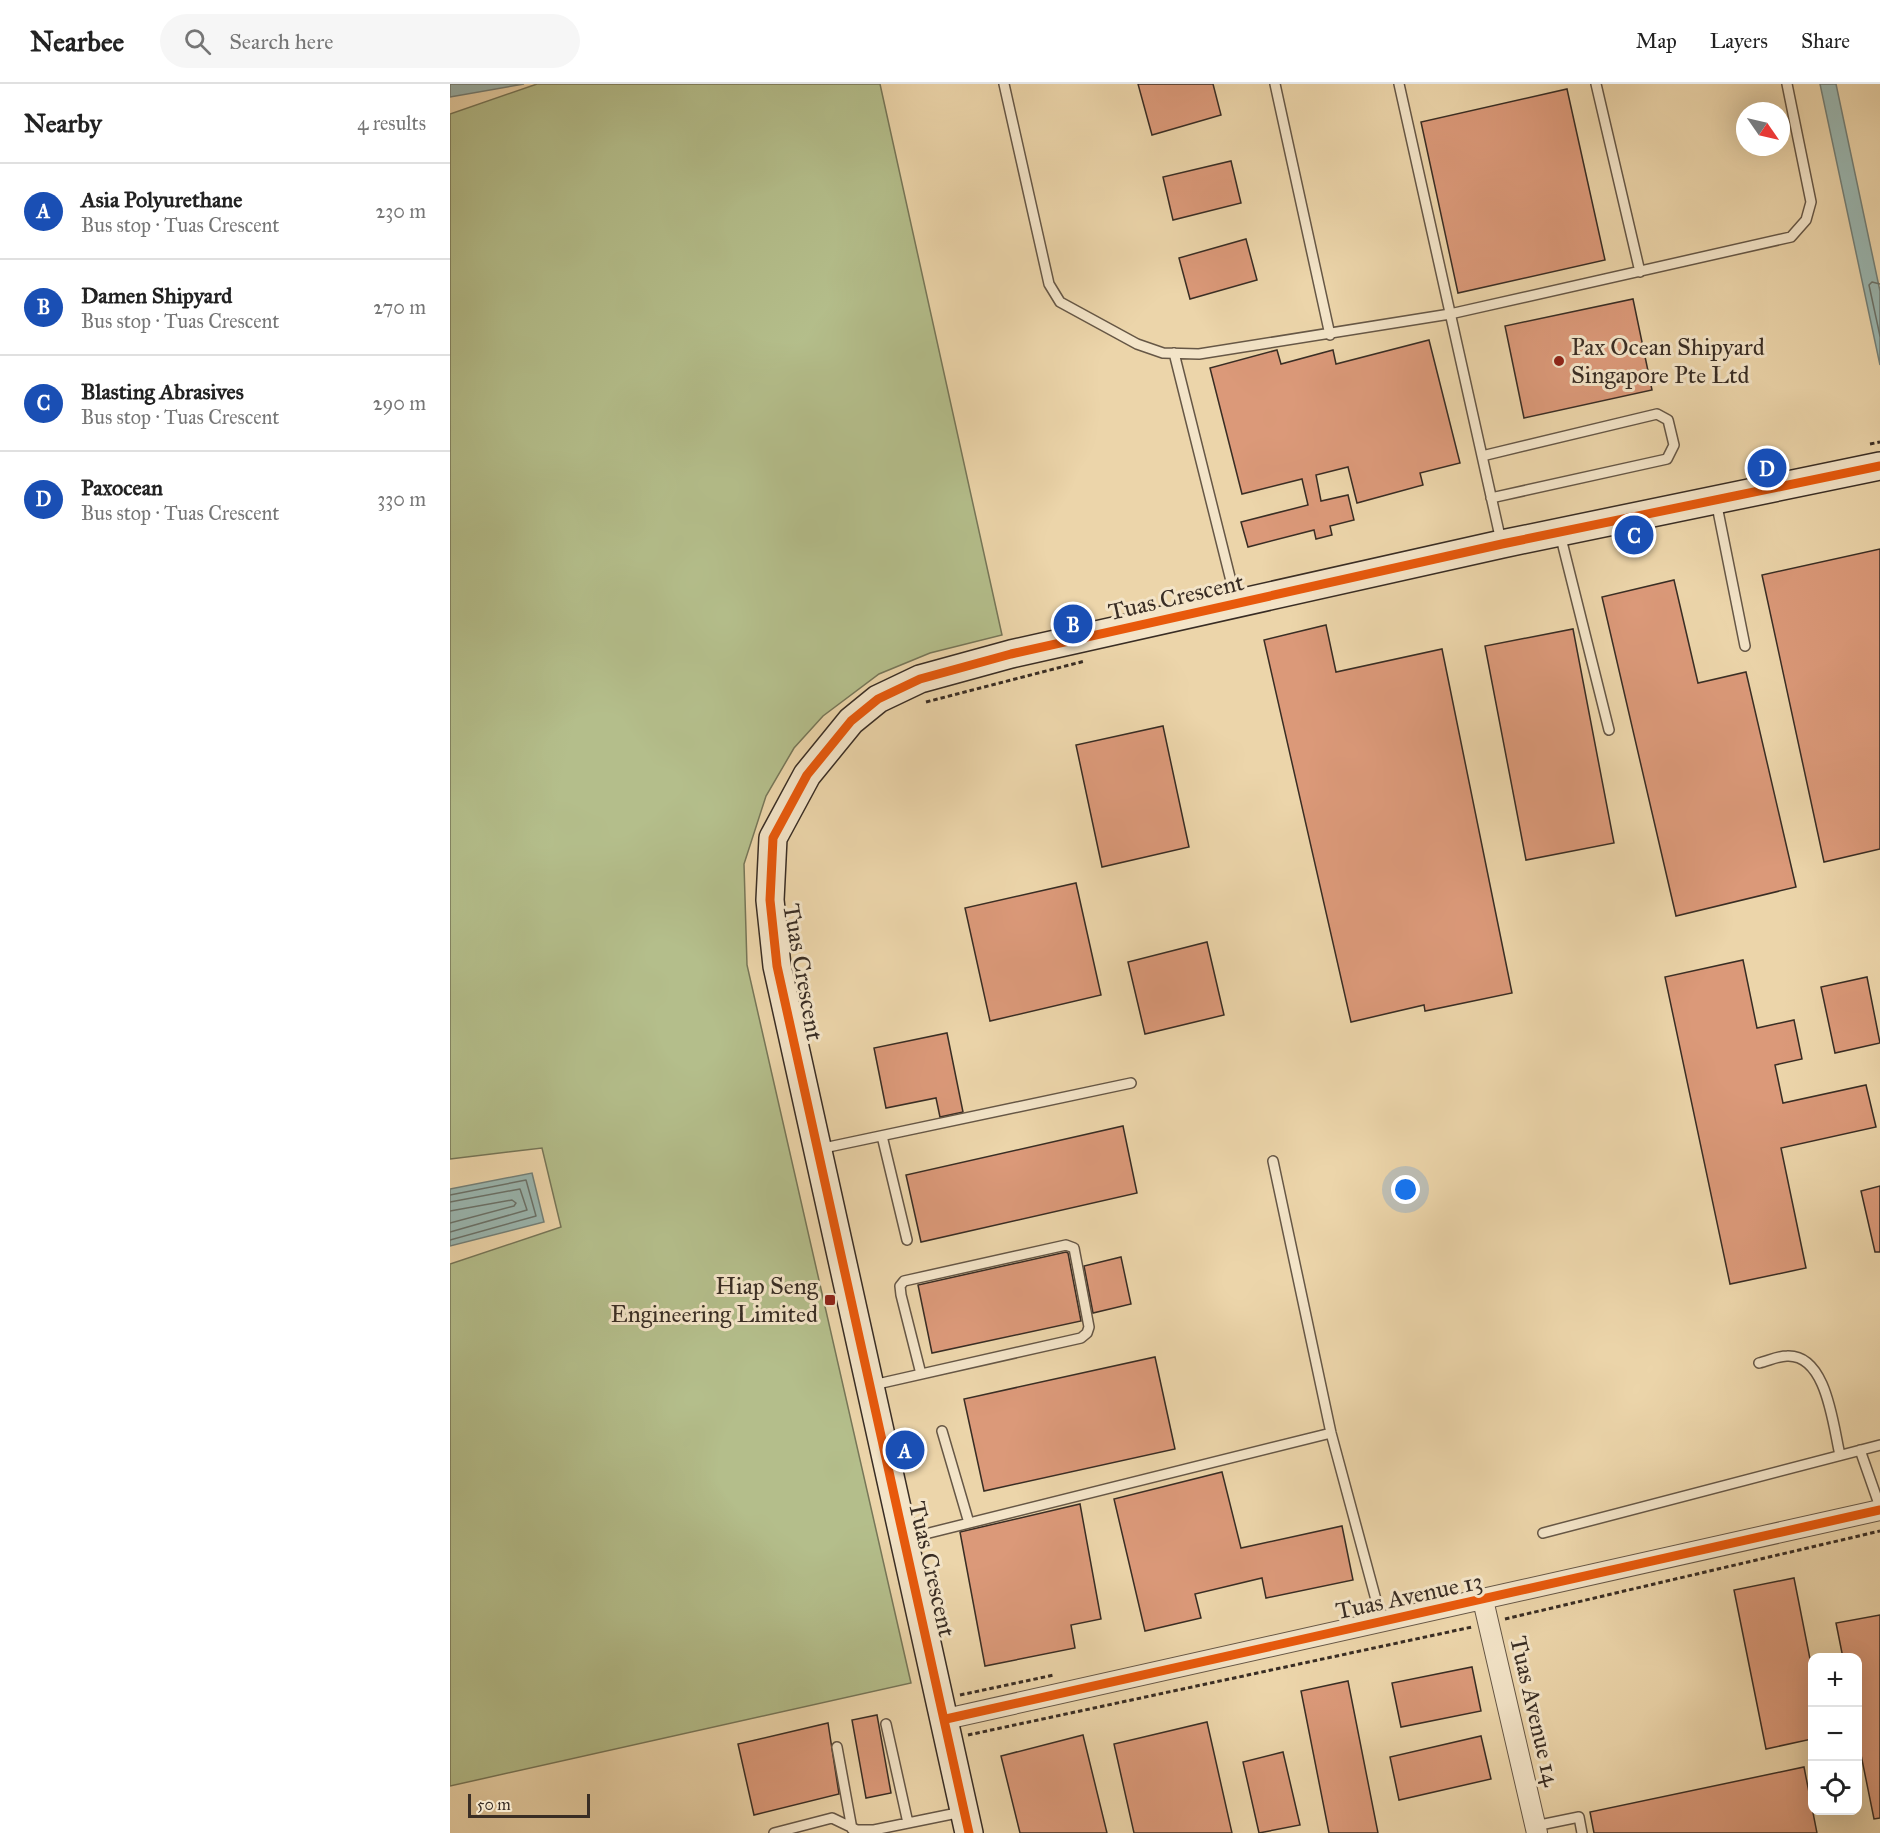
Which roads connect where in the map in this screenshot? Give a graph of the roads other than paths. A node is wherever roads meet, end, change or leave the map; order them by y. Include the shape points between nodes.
1 (1004, 84) edge
2 (1275, 84) edge
3 (1399, 84) edge
4 (1596, 84) edge
5 (1787, 84) edge
6 (1640, 272) junction
7 (1450, 314) junction
8 (1329, 334) junction
9 (1174, 353) junction
10 (1482, 456) junction
11 (1880, 466) edge
12 (1491, 498) junction
13 (1715, 499) junction
14 (1560, 532) junction
15 (1502, 544) junction
16 (1237, 603) junction
17 (1745, 646) dead end
18 (1610, 730) dead end
19 (1131, 1083) dead end
20 (882, 1136) junction
21 (818, 1150) junction
22 (1273, 1161) dead end
23 (907, 1240) dead end
24 (1760, 1363) dead end
25 (921, 1374) junction
26 (871, 1397) junction
27 (942, 1431) dead end
28 (1331, 1433) junction
29 (1880, 1445) edge
30 (1860, 1450) junction
31 (1840, 1455) junction
32 (1880, 1509) edge
33 (969, 1523) junction
34 (1543, 1533) dead end
35 (905, 1539) junction
36 (1483, 1600) junction
37 (1382, 1622) junction
38 (954, 1717) junction
39 (886, 1724) dead end
40 (837, 1747) dead end
41 (967, 1822) edge
42 (908, 1823) junction
43 (852, 1829) junction
44 (884, 1830) edge
45 (1536, 1830) edge
46 (774, 1833) edge
47 (1582, 1833) edge

1 - 9 lane via 1049,284 1060,302 1137,344
2 - 8 lane
3 - 7 lane
4 - 6 lane
5 - 6 lane via 1811,202 1806,220 1791,237
6 - 7 lane
7 - 8 lane
7 - 10 lane
8 - 9 lane via 1199,354
9 - 16 lane
10 - 12 lane
10 - 12 lane via 1657,414 1668,420 1674,445 1667,459
11 - 13 street, Tuas Crescent
12 - 15 lane
13 - 14 street, Tuas Crescent
13 - 17 lane
14 - 15 street, Tuas Crescent
14 - 18 lane
15 - 16 street, Tuas Crescent
16 - 21 street, Tuas Crescent via 1011,654 920,679 878,699 851,721 807,775 773,838 770,900 777,966
19 - 20 lane
20 - 21 lane
20 - 23 lane
21 - 26 street, Tuas Crescent
22 - 28 lane
24 - 31 lane via 1788,1356 1806,1361 1821,1376
25 - 25 lane via 1080,1338 1087,1333 1074,1248 1066,1245 904,1281 901,1295
25 - 26 lane
26 - 35 street, Tuas Crescent
27 - 33 lane
28 - 33 lane
28 - 37 lane
29 - 30 lane
30 - 31 lane
30 - 32 lane
31 - 34 lane
32 - 36 street, Tuas Avenue 13
33 - 35 lane
35 - 38 street, Tuas Crescent
36 - 37 street, Tuas Avenue 13
36 - 45 street, Tuas Avenue 14
37 - 38 street, Tuas Avenue 13
38 - 41 street, Tuas Crescent
39 - 42 lane
40 - 43 lane
41 - 42 lane
42 - 44 lane
43 - 44 lane
43 - 46 lane via 832,1818
45 - 47 lane via 1579,1817

